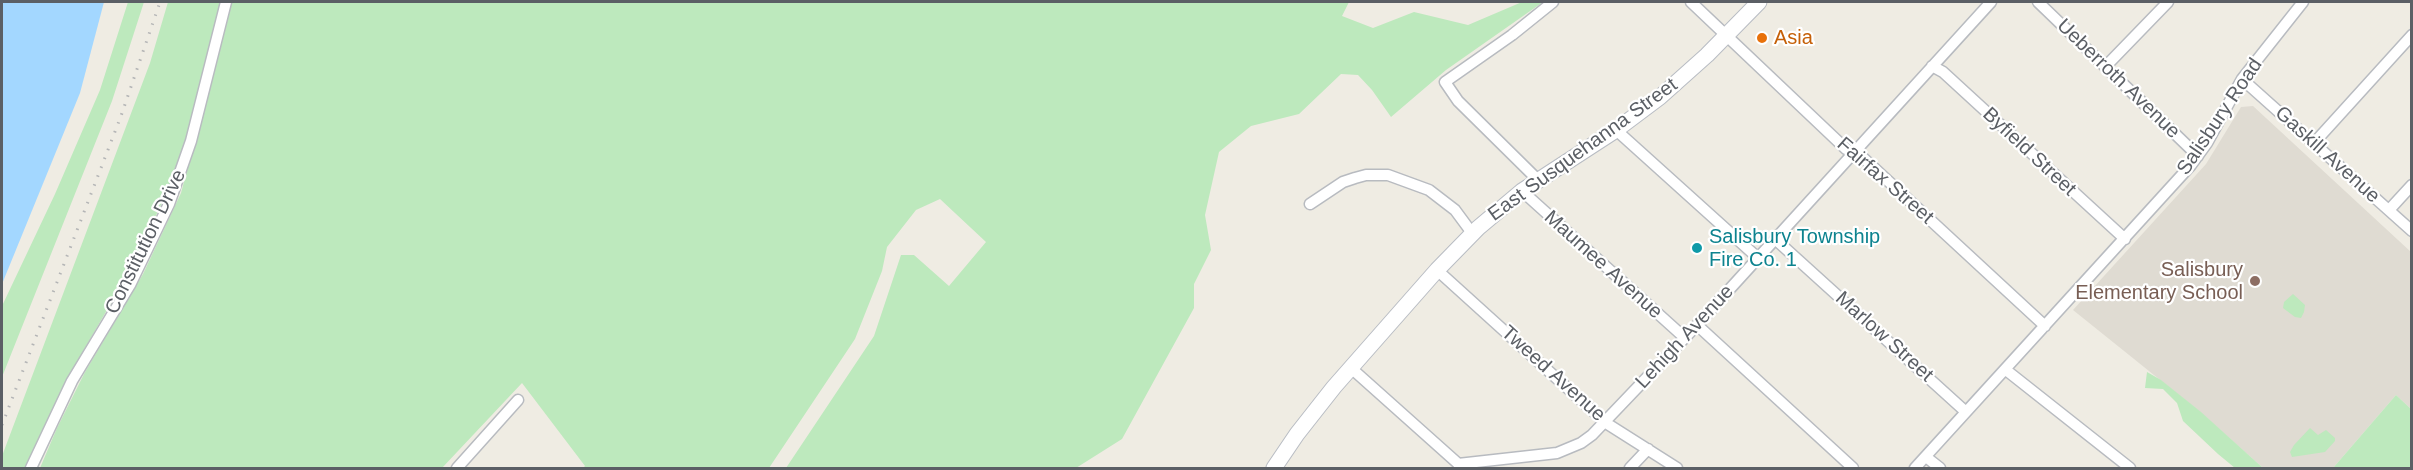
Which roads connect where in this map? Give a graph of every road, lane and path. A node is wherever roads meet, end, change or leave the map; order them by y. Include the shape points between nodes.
1 (226, 2) edge
2 (1553, 2) edge
3 (1691, 2) edge
4 (1759, 2) edge
5 (1991, 2) edge
6 (2038, 2) edge
7 (2168, 2) edge
8 (2303, 2) edge
9 (2412, 35) edge
10 (1726, 36) junction
11 (1932, 66) junction
12 (2106, 66) junction
13 (2242, 79) junction
14 (1617, 130) junction
15 (2314, 143) junction
16 (1853, 153) junction
17 (2198, 156) junction
18 (1538, 180) junction
19 (2412, 185) edge
20 (1522, 191) junction
21 (1310, 204) dead end
22 (2389, 210) junction
23 (2412, 231) edge
24 (1472, 233) junction
25 (1775, 239) junction
26 (2125, 239) junction
27 (1758, 258) junction
28 (1437, 270) junction
29 (1697, 325) junction
30 (2045, 326) junction
31 (1685, 338) junction
32 (1351, 368) junction
33 (2006, 370) junction
34 (518, 400) dead end
35 (1966, 412) junction
36 (1606, 423) junction
37 (1648, 449) junction
38 (1926, 457) junction
39 (1461, 466) edge
40 (31, 468) edge
41 (457, 468) edge
42 (1274, 468) edge
43 (1630, 468) edge
44 (1677, 468) edge
45 (1853, 468) edge
46 (1915, 468) edge
47 (1940, 468) edge
48 (2130, 468) edge

1 - 40 street, Constitution Drive via 191,141 169,204 130,285 68,390
2 - 18 street via 1445,82 1458,101
3 - 10 street, Fairfax Street
4 - 10 main road, East Susquehanna Street
5 - 11 street, Lehigh Avenue
6 - 12 street, Ueberroth Avenue
7 - 12 street
8 - 13 street, Salisbury Road
9 - 15 street
10 - 14 main road, East Susquehanna Street via 1660,97
10 - 16 street, Fairfax Street
11 - 16 street, Lehigh Avenue
11 - 26 street, Byfield Street
12 - 17 street, Ueberroth Avenue
13 - 15 street, Gaskill Avenue
13 - 17 street, Salisbury Road
14 - 18 main road, East Susquehanna Street
14 - 27 street
15 - 22 street, Gaskill Avenue
16 - 25 street, Lehigh Avenue
16 - 30 street, Fairfax Street via 1860,155
17 - 26 street, Salisbury Road
18 - 20 main road, East Susquehanna Street
19 - 22 street
20 - 24 main road, East Susquehanna Street
20 - 31 street, Maumee Avenue
21 - 24 street via 1355,177 1388,175 1429,190 1455,210
22 - 23 street, Gaskill Avenue
24 - 28 main road, East Susquehanna Street
25 - 27 street, Lehigh Avenue
25 - 35 street, Marlow Street
26 - 30 street, Salisbury Road
27 - 29 street, Lehigh Avenue
28 - 32 main road, East Susquehanna Street
28 - 36 street, Tweed Avenue
29 - 31 street, Lehigh Avenue
29 - 45 street
30 - 33 street, Salisbury Road
31 - 36 street, Lehigh Avenue
32 - 39 street
32 - 42 main road, East Susquehanna Street
33 - 35 street, Salisbury Road
33 - 48 street
34 - 41 street
35 - 38 street, Salisbury Road
36 - 37 street, Tweed Avenue
36 - 39 street, Lehigh Avenue via 1581,443 1557,453
37 - 43 street
37 - 44 street, Tweed Avenue
38 - 46 street, Salisbury Road
38 - 47 street

